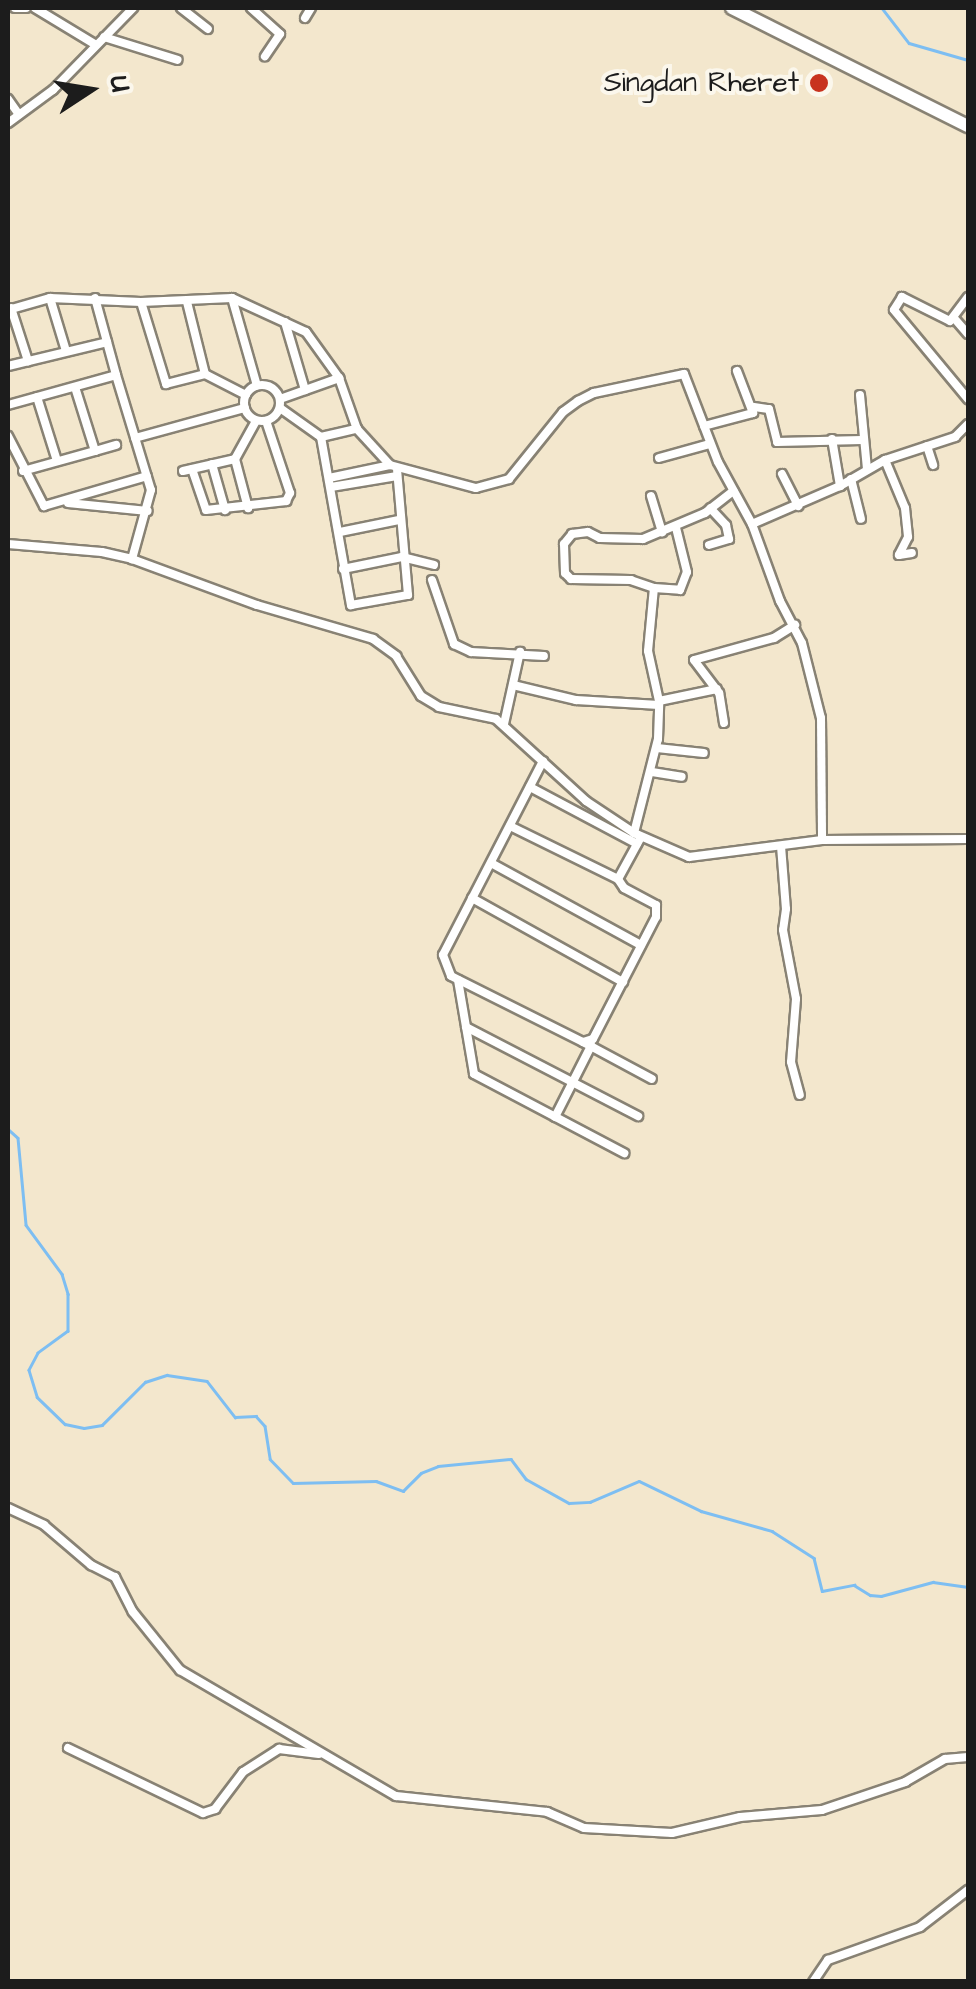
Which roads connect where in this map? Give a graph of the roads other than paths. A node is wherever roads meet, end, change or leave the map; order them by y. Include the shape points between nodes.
1 (16, 8) edge
2 (26, 8) edge
3 (34, 8) edge
4 (133, 8) edge
5 (180, 8) edge
6 (251, 8) edge
7 (312, 8) edge
8 (732, 8) edge
9 (306, 18) dead end
10 (208, 29) dead end
11 (104, 37) junction
12 (96, 45) junction
13 (265, 56) dead end
14 (178, 60) dead end
15 (8, 100) edge
16 (19, 115) junction
17 (8, 123) edge
18 (968, 126) edge
19 (968, 297) edge
20 (50, 298) junction
21 (95, 298) junction
22 (232, 298) junction
23 (141, 302) junction
24 (186, 302) junction
25 (9, 309) edge
26 (954, 318) junction
27 (285, 322) junction
28 (968, 334) edge
29 (107, 342) junction
30 (66, 351) junction
31 (28, 361) junction
32 (8, 366) edge
33 (737, 371) dead end
34 (205, 374) junction
35 (116, 376) junction
36 (339, 378) junction
37 (258, 386) junction
38 (74, 387) junction
39 (305, 390) junction
40 (246, 395) junction
41 (860, 395) dead end
42 (37, 397) junction
43 (968, 400) edge
44 (280, 404) junction
45 (8, 405) edge
46 (754, 407) junction
47 (245, 408) junction
48 (261, 421) junction
49 (968, 424) edge
50 (704, 426) junction
51 (357, 428) junction
52 (8, 436) edge
53 (321, 437) junction
54 (135, 438) junction
55 (832, 439) junction
56 (862, 440) junction
57 (710, 444) junction
58 (116, 445) dead end
59 (928, 446) junction
60 (94, 451) junction
61 (659, 458) dead end
62 (235, 459) junction
63 (885, 460) junction
64 (56, 461) junction
65 (212, 464) junction
66 (934, 466) dead end
67 (867, 469) junction
68 (395, 470) junction
69 (23, 471) junction
70 (782, 474) dead end
71 (147, 476) junction
72 (852, 479) junction
73 (330, 482) junction
74 (840, 486) junction
75 (733, 491) junction
76 (651, 496) dead end
77 (62, 502) junction
78 (798, 506) junction
79 (248, 508) junction
80 (710, 508) junction
81 (225, 510) junction
82 (148, 511) junction
83 (862, 518) dead end
84 (398, 520) junction
85 (752, 524) junction
86 (676, 528) junction
87 (340, 532) junction
88 (662, 532) junction
89 (8, 544) edge
90 (708, 545) dead end
91 (912, 554) dead end
92 (402, 558) junction
93 (132, 559) junction
94 (434, 565) dead end
95 (343, 569) junction
96 (432, 580) dead end
97 (654, 588) junction
98 (795, 625) junction
99 (520, 652) junction
100 (544, 656) dead end
101 (514, 685) junction
102 (718, 689) junction
103 (659, 703) junction
104 (724, 722) dead end
105 (504, 724) junction
106 (656, 748) junction
107 (704, 754) dead end
108 (543, 762) junction
109 (652, 772) junction
110 (682, 778) dead end
111 (530, 787) junction
112 (510, 826) junction
113 (637, 838) junction
114 (968, 839) edge
115 (822, 840) junction
116 (781, 846) junction
117 (490, 862) junction
118 (618, 879) junction
119 (472, 898) junction
120 (642, 945) junction
121 (458, 980) junction
122 (623, 982) junction
123 (466, 1026) junction
124 (587, 1044) junction
125 (652, 1079) dead end
126 (573, 1082) junction
127 (800, 1096) dead end
128 (638, 1116) dead end
129 (556, 1117) junction
130 (624, 1153) dead end
131 (8, 1508) edge
132 (68, 1748) dead end
133 (333, 1758) junction
134 (968, 1758) edge
135 (968, 1890) edge
136 (813, 1982) edge

1 - 2 street
3 - 12 street
4 - 11 street
5 - 10 street
6 - 13 street via 280,34
7 - 9 street
8 - 18 highway
11 - 12 street
11 - 14 street
12 - 16 street
15 - 16 street
16 - 17 street
19 - 26 street
20 - 21 street
20 - 25 street
20 - 30 street
21 - 23 street
21 - 29 street
22 - 24 street
22 - 27 street
22 - 37 street
23 - 24 street
23 - 34 street via 164,382
24 - 34 street
25 - 31 street
26 - 28 street
26 - 43 street via 946,321 902,298 894,310
27 - 36 street via 306,332
27 - 39 street
29 - 30 street
29 - 35 street
30 - 31 street
31 - 32 street
33 - 46 street
34 - 40 street
35 - 38 street
35 - 54 street
36 - 39 street
36 - 51 street
37 - 40 street
37 - 44 street via 272,388
38 - 42 street
38 - 60 street
39 - 44 street
40 - 47 street
41 - 56 street
42 - 45 street
42 - 64 street
44 - 48 street
44 - 53 street
46 - 50 street via 754,413
46 - 55 street via 769,409 776,442
47 - 48 street
47 - 54 street
48 - 62 street
48 - 79 street via 291,496
49 - 59 street via 955,438
50 - 57 street
50 - 68 street via 680,373 594,392 563,412 505,482 476,488
51 - 53 street
51 - 68 street
52 - 69 street
53 - 73 street
54 - 71 street
55 - 56 street
55 - 74 street
56 - 67 street
57 - 61 street
57 - 75 street
58 - 60 street
59 - 63 street
59 - 66 street
60 - 64 street
62 - 65 street
62 - 79 street
63 - 67 street
63 - 91 street via 905,508 908,536 899,556
64 - 69 street
65 - 81 street
65 - 81 street via 188,470 204,510
67 - 72 street
68 - 73 street
68 - 84 street
69 - 77 street via 42,504
70 - 78 street
71 - 77 street
71 - 82 street
72 - 74 street
72 - 83 street
73 - 87 street
74 - 78 street
75 - 80 street
75 - 85 street
76 - 88 street
77 - 82 street
78 - 85 street
79 - 81 street
80 - 86 street
80 - 90 street via 729,539
82 - 93 street
84 - 87 street
84 - 92 street
85 - 98 street
86 - 88 street
86 - 97 street via 686,577 680,590
87 - 95 street
88 - 97 street via 641,540 574,534 564,544 570,578 631,580
89 - 93 street
92 - 94 street
92 - 95 street
92 - 95 street via 405,597 351,606
93 - 105 street via 374,639 396,656 422,696
96 - 99 street via 454,644 471,652
97 - 103 street via 648,651
98 - 102 street via 774,638 694,660
98 - 115 street via 821,718
99 - 100 street
99 - 101 street
101 - 103 street via 576,700
101 - 105 street
102 - 103 street
102 - 104 street
103 - 106 street
105 - 108 street
106 - 107 street
106 - 109 street
108 - 111 street
108 - 113 street
109 - 110 street
109 - 113 street
111 - 112 street
111 - 113 street
112 - 117 street
112 - 118 street
113 - 116 street via 688,858
113 - 118 street
114 - 115 street
115 - 116 street
116 - 127 street via 783,930 796,1000 791,1062
117 - 119 street
117 - 120 street
118 - 120 street via 657,910
119 - 121 street via 443,955 445,970
119 - 122 street
120 - 122 street
121 - 123 street
121 - 124 street
122 - 124 street
123 - 126 street
123 - 129 street via 474,1074
124 - 125 street
124 - 126 street
126 - 128 street
126 - 129 street
129 - 130 street
131 - 133 street via 115,1577 133,1612 180,1670
132 - 133 street via 204,1813 243,1772 279,1748
133 - 134 street via 396,1796 547,1812 584,1828 672,1833 740,1817 822,1810 904,1782 945,1759
135 - 136 street via 920,1928 828,1960

